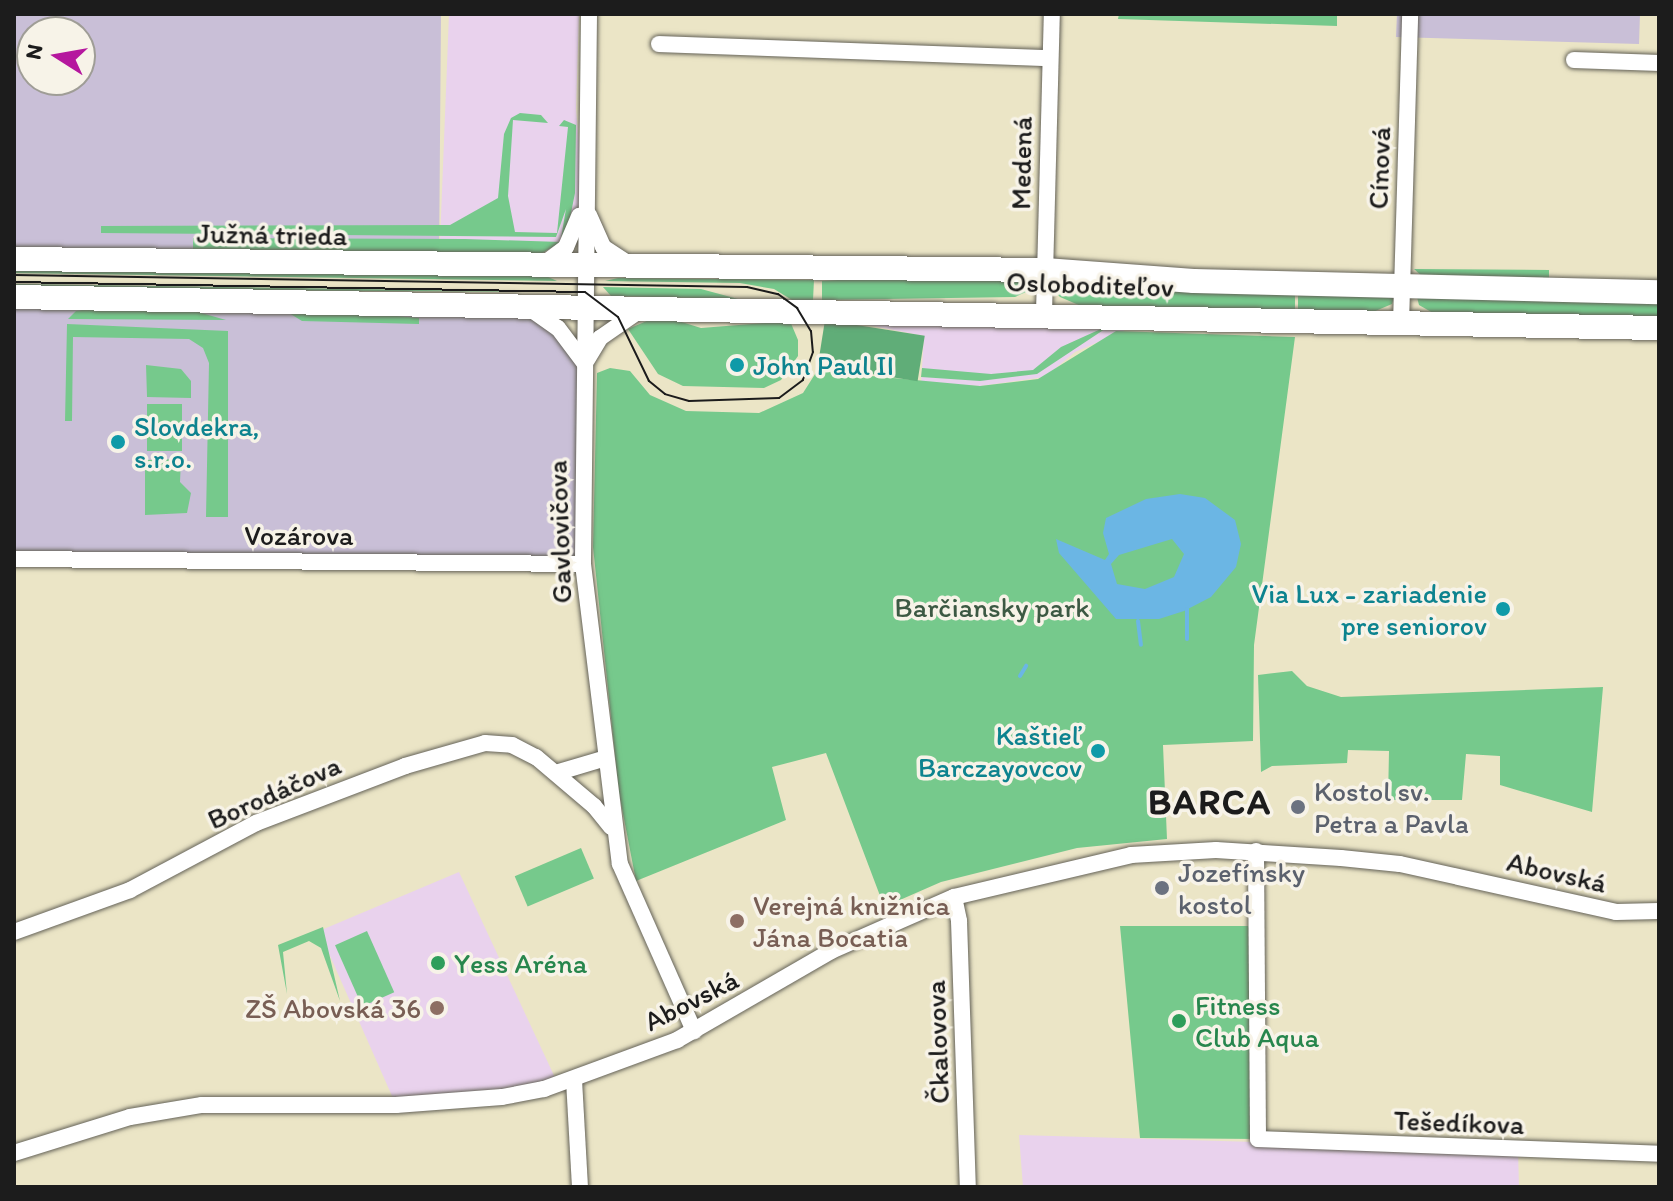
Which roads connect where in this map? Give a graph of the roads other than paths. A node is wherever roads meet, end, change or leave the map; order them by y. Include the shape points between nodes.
1 (589, 14) edge
2 (1052, 14) edge
3 (1410, 14) edge
4 (659, 44) dead end
5 (1049, 58) junction
6 (1574, 60) dead end
7 (1659, 63) edge
8 (584, 199) junction
9 (14, 259) edge
10 (584, 267) junction
11 (637, 267) junction
12 (529, 268) junction
13 (1045, 270) junction
14 (1402, 286) junction
15 (1659, 292) edge
16 (14, 297) edge
17 (520, 304) junction
18 (585, 305) junction
19 (649, 306) junction
20 (1044, 313) junction
21 (1401, 323) junction
22 (1659, 328) edge
23 (585, 365) junction
24 (14, 559) edge
25 (583, 564) junction
26 (603, 759) junction
27 (559, 772) junction
28 (612, 828) junction
29 (1256, 851) junction
30 (954, 897) junction
31 (1659, 911) edge
32 (14, 932) edge
33 (694, 1031) junction
34 (574, 1080) junction
35 (14, 1153) edge
36 (1659, 1154) edge
37 (580, 1187) edge
38 (968, 1187) edge

1 - 8 street, Gavlovičova
2 - 5 street, Medená
3 - 14 street, Cínová
4 - 5 street
5 - 13 street, Medená
6 - 7 street
8 - 10 street, Gavlovičova
8 - 11 street via 603,247
8 - 12 street via 562,253
9 - 12 main road, Južná trieda
10 - 11 main road, Osloboditeľov
10 - 12 main road, Osloboditeľov
10 - 18 street, Gavlovičova
11 - 13 main road, Osloboditeľov
13 - 14 main road, Osloboditeľov via 1194,281
13 - 20 street, Medená
14 - 15 main road, Osloboditeľov
14 - 21 street, Cínová
16 - 17 main road
17 - 18 main road, Osloboditeľov
17 - 23 street via 558,328
18 - 19 main road, Osloboditeľov
18 - 23 street, Gavlovičova
19 - 20 main road, Osloboditeľov
19 - 23 street via 610,329
20 - 21 main road, Osloboditeľov
21 - 22 main road, Osloboditeľov
23 - 25 street, Gavlovičova
24 - 25 street, Vozárova
25 - 26 street, Gavlovičova
26 - 27 street
26 - 28 street, Gavlovičova
27 - 28 street, Borodáčova
27 - 32 street, Borodáčova via 499,742 454,749 256,823 130,890
28 - 33 street, Gavlovičova via 631,897
29 - 30 street, Abovská via 1131,855
29 - 31 street, Abovská via 1400,864 1616,912
29 - 36 street, Tešedíkova via 1258,1139
30 - 33 street, Abovská via 831,951
30 - 38 street, Čkalovova
33 - 34 street, Abovská
34 - 35 street, Abovská via 484,1099 190,1107 130,1117
34 - 37 street

